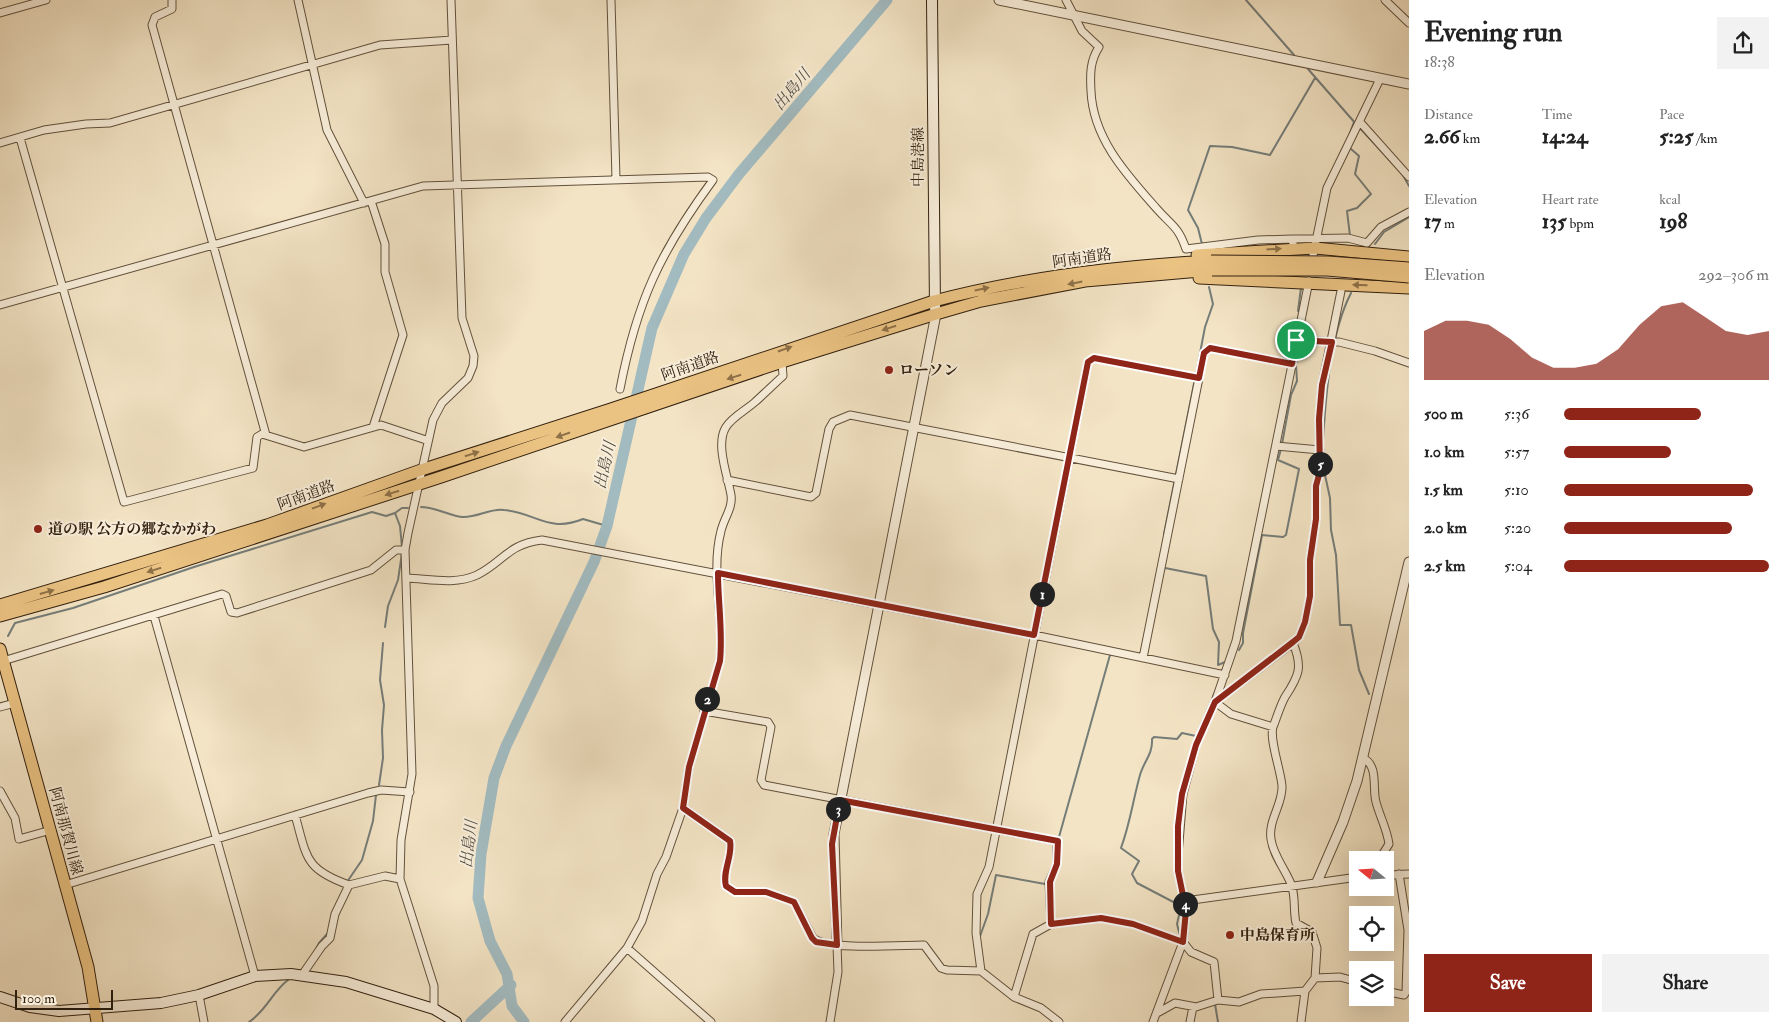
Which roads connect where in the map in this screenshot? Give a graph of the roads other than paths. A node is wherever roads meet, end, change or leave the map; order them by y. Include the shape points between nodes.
1 (46, 0) edge
2 (172, 0) edge
3 (298, 0) edge
4 (451, 0) edge
5 (611, 0) edge
6 (932, 0) edge
7 (999, 0) edge
8 (1066, 0) edge
9 (1386, 0) edge
10 (0, 13) edge
11 (1076, 17) junction
12 (1409, 22) edge
13 (452, 40) junction
14 (313, 65) junction
15 (1380, 79) junction
16 (1409, 84) edge
17 (174, 104) junction
18 (1359, 125) junction
19 (20, 138) junction
20 (0, 143) edge
21 (1409, 177) edge
22 (616, 180) junction
23 (458, 186) junction
24 (368, 202) junction
25 (1409, 212) edge
26 (1316, 243) junction
27 (1293, 244) junction
28 (212, 245) junction
29 (1409, 257) edge
30 (1211, 266) junction
31 (1409, 268) edge
32 (1122, 272) junction
33 (1409, 277) edge
34 (1308, 284) junction
35 (62, 287) junction
36 (1409, 288) edge
37 (1341, 291) dead end
38 (934, 300) junction
39 (0, 304) edge
40 (936, 314) junction
41 (1299, 340) junction
42 (1335, 342) junction
43 (782, 362) junction
44 (1409, 363) edge
45 (1292, 364) junction
46 (1196, 378) junction
47 (620, 389) dead end
48 (656, 398) junction
49 (610, 414) junction
50 (373, 426) junction
51 (913, 428) junction
52 (266, 435) junction
53 (426, 440) junction
54 (1279, 447) junction
55 (1320, 450) junction
56 (1070, 458) junction
57 (421, 470) junction
58 (1176, 479) junction
59 (727, 480) junction
60 (417, 485) junction
61 (405, 550) junction
62 (1409, 562) edge
63 (718, 573) junction
64 (407, 578) junction
65 (0, 605) edge
66 (878, 605) junction
67 (0, 616) edge
68 (154, 616) junction
69 (1034, 635) junction
70 (1293, 642) junction
71 (0, 648) edge
72 (1143, 658) junction
73 (4, 662) junction
74 (1225, 676) junction
75 (1215, 702) junction
76 (15, 704) junction
77 (0, 707) edge
78 (704, 711) junction
79 (1273, 726) junction
80 (1363, 758) junction
81 (0, 791) edge
82 (410, 792) junction
83 (840, 800) junction
84 (683, 808) junction
85 (295, 815) junction
86 (51, 830) junction
87 (996, 830) junction
88 (216, 838) junction
89 (1385, 851) edge
90 (1394, 874) edge
91 (1399, 874) junction
92 (1409, 874) edge
93 (1349, 878) edge
94 (400, 879) junction
95 (1317, 882) junction
96 (65, 885) junction
97 (349, 885) junction
98 (1292, 886) junction
99 (1185, 901) junction
100 (1051, 924) junction
101 (1183, 942) junction
102 (837, 945) junction
103 (627, 948) junction
104 (1408, 960) edge
105 (981, 971) junction
106 (255, 976) junction
107 (302, 976) junction
108 (1315, 978) junction
109 (1349, 980) edge
110 (1305, 991) junction
111 (1407, 992) edge
112 (1394, 994) edge
113 (198, 995) junction
114 (1015, 995) junction
115 (0, 997) edge
116 (1218, 1000) junction
117 (94, 1006) junction
118 (1193, 1007) junction
119 (434, 1009) junction
120 (1159, 1012) junction
121 (97, 1022) edge
122 (204, 1022) edge
123 (456, 1022) edge
124 (565, 1022) edge
125 (711, 1022) edge
126 (830, 1022) edge
127 (1059, 1022) edge
128 (1153, 1022) edge
129 (1190, 1022) edge
130 (1301, 1022) edge

1 - 10 street
2 - 17 street via 172,9 155,17 152,25
3 - 14 street
4 - 13 street
5 - 22 street
6 - 38 main road, 中島港線
7 - 11 street
8 - 11 street
9 - 12 street
11 - 15 street
11 - 27 street via 1082,31 1099,47 1092,58 1091,102 1105,144 1159,211 1176,226 1186,249 1258,240
13 - 14 street via 392,43
13 - 23 street
14 - 17 street
14 - 24 street via 327,130
15 - 16 street
15 - 18 street
17 - 19 street via 110,123 44,130
17 - 28 street
18 - 21 street
18 - 26 street via 1328,188
19 - 20 street
19 - 35 street
22 - 23 street
22 - 47 street via 708,176 713,180 673,237 656,270 628,346
23 - 24 street via 423,186
23 - 53 street via 462,318 474,356 473,366 468,378 442,403
24 - 28 street
24 - 50 street via 385,244 385,272 403,335
25 - 26 street via 1381,227 1367,244 1350,239
26 - 27 main road
26 - 29 main road
26 - 34 street
32 -> 27 main road via 1202,254
28 - 35 street
28 - 52 street
30 - 31 main road, 阿南道路, bridge via 1328,262
30 - 32 main road, 阿南道路
30 - 33 main road, 阿南道路, bridge
32 - 34 main road
38 -> 32 main road, 阿南道路 via 980,289
32 -> 40 main road, 阿南道路 via 991,299
36 -> 34 main road
34 - 41 street
35 - 39 street
35 - 52 street via 124,502 253,468 257,437
37 - 42 street
38 - 40 main road, 中島港線
48 -> 38 main road, 阿南道路
40 -> 43 main road, 阿南道路
40 - 51 street
41 - 42 street
41 - 45 street
42 - 44 street
42 - 55 street via 1322,385
43 -> 48 main road, 阿南道路
43 - 59 street via 783,376 726,427 723,460
45 - 46 street via 1210,348 1204,353
45 - 54 street
46 - 56 street via 1094,358 1088,362
46 - 58 street
48 - 49 main road, 阿南道路
57 -> 49 main road, 阿南道路
49 -> 60 main road, 阿南道路
50 - 52 street via 304,447
50 - 53 street via 381,425
51 - 56 street
51 - 59 street via 850,415 833,422 816,493 811,496
51 - 66 street
53 - 57 street
54 - 55 street
54 - 74 street via 1236,641
55 - 70 street via 1310,596 1305,622 1299,637
56 - 58 street
56 - 69 street
57 - 60 street
65 -> 57 main road, 阿南道路 via 267,525
58 - 72 street
59 - 63 street via 730,509 721,531
60 - 61 street
60 -> 67 main road, 阿南道路 via 104,587
61 - 64 street
61 - 68 street via 396,550 371,570 237,612 231,612 226,596 222,594
62 - 80 street
63 - 64 street via 542,540 513,548 479,574 467,579
63 - 66 street
63 - 78 street via 722,646
64 - 82 street via 413,748
66 - 69 street
66 - 83 street
68 - 73 street
68 - 88 street
69 - 72 street
69 - 87 street
70 - 75 street
70 - 79 street via 1299,656 1296,682 1284,698
71 - 73 main road, 阿南那賀川線
72 - 74 street
73 - 76 main road, 阿南那賀川線
74 - 75 street
75 - 79 street via 1231,714
75 - 99 street via 1196,745 1182,794 1178,871
76 - 77 street
76 - 86 main road, 阿南那賀川線
78 - 83 street via 768,722 771,727 761,780 764,785
78 - 84 street via 689,767
79 - 98 street via 1270,734 1282,789 1270,836
80 - 89 street via 1374,774 1375,800 1389,844
80 - 95 street via 1343,822
81 - 86 street via 15,818 19,839
82 - 85 street via 381,790
82 - 94 street via 400,849
83 - 87 street
83 - 102 street via 832,844
84 - 102 street via 730,841 724,879 731,891 766,892 794,902 812,938 816,942
84 - 103 street via 642,921
85 - 88 street
85 - 97 street via 309,862
86 - 96 main road, 阿南那賀川線
87 - 100 street via 1058,841 1057,864 1050,882
87 - 105 street via 987,876 977,894 976,933
88 - 96 street
88 - 106 street
90 - 91 street
91 - 92 street
91 - 104 street via 1408,930
93 - 95 street
94 - 97 street via 385,876
94 - 119 street via 434,986
95 - 98 street
96 - 117 main road, 阿南那賀川線 via 88,967
97 - 107 street via 335,914 330,938
98 - 99 street
98 - 108 street via 1296,922 1312,932 1317,948
99 - 101 street
100 - 101 street via 1101,918 1133,924
100 - 114 street via 1034,934 1030,941
101 - 116 street via 1191,952 1214,962
101 - 120 street
102 - 105 street via 924,946 941,968
102 - 126 street via 838,972
103 - 124 street
103 - 125 street
104 - 111 street
105 - 114 street
106 - 107 main road
106 - 113 main road
107 - 119 main road via 346,982
108 - 109 street
108 - 110 street
110 - 116 street via 1261,994 1239,1002
110 - 130 street
111 - 112 street
113 - 117 main road via 161,1003
113 - 122 street
114 - 127 street via 1042,1008
115 - 117 main road via 42,1010
116 - 118 street
117 - 121 main road, 阿南那賀川線
118 - 120 street via 1175,1003
118 - 129 street
119 - 123 main road
120 - 128 street

